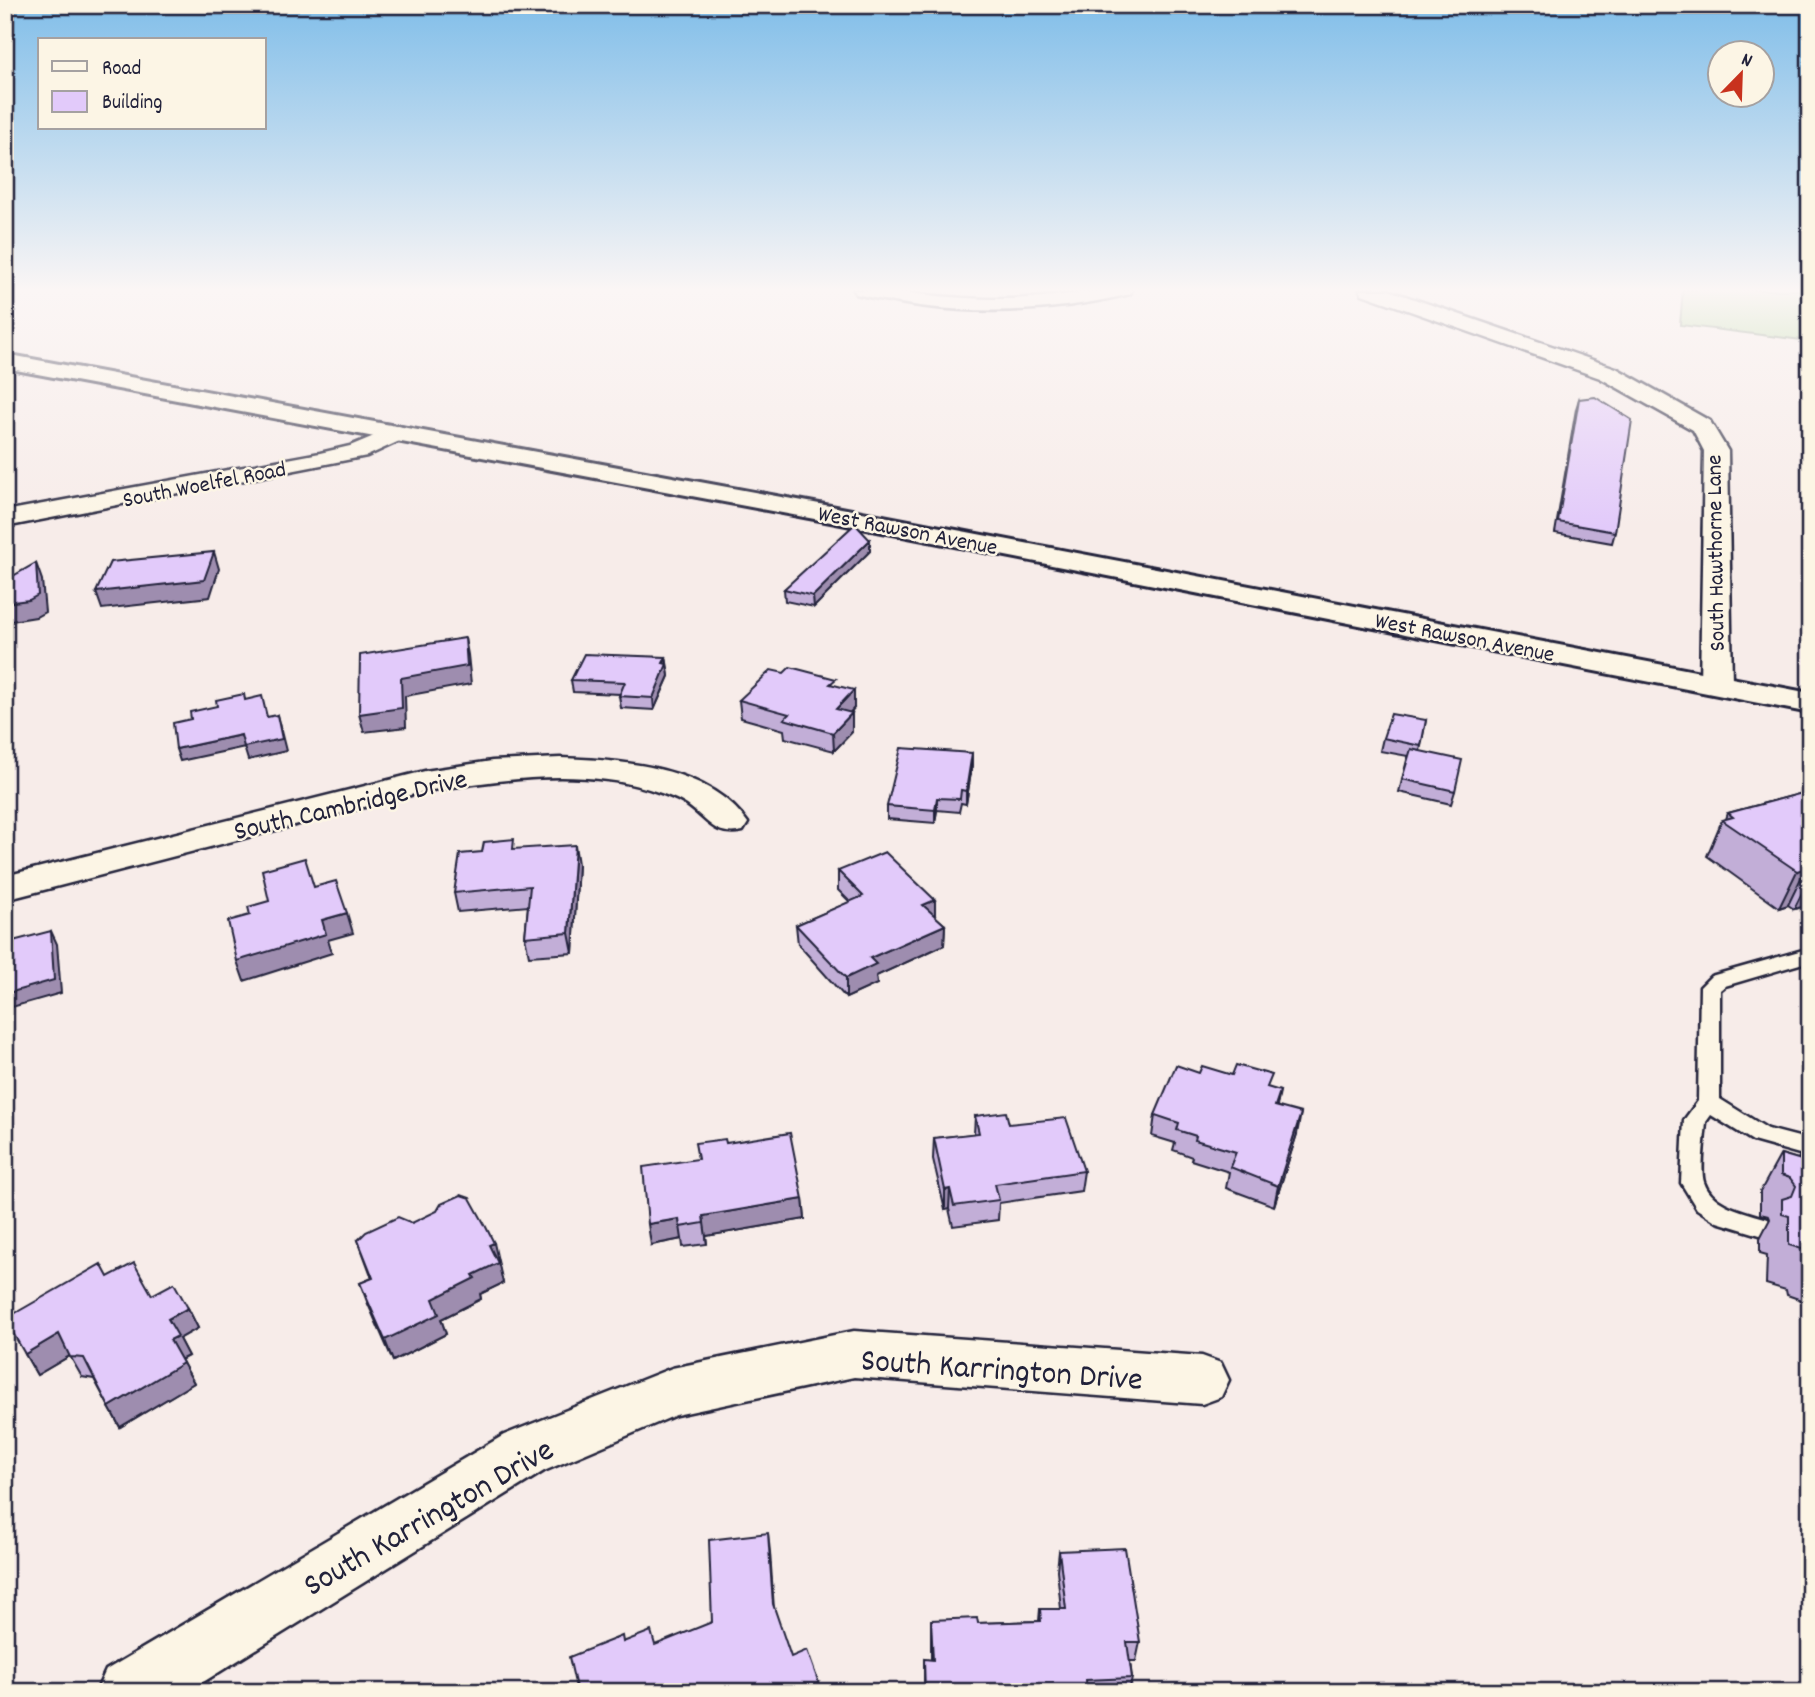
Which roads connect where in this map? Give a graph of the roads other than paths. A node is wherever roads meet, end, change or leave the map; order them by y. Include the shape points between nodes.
1 (50, 369) edge
2 (1597, 369) edge
3 (398, 433) junction
4 (5, 519) edge
5 (1716, 684) junction
6 (1810, 703) edge
7 (730, 823) dead end
8 (5, 888) edge
9 (1810, 954) edge
10 (1709, 1103) junction
11 (1810, 1149) edge
12 (1760, 1226) dead end
13 (1202, 1380) dead end
14 (128, 1692) edge

1 - 3 main road, West Rawson Avenue
2 - 5 street, South Hawthorne Lane via 1702,426 1716,452
3 - 4 street, South Woelfel Road via 358,451 320,460
3 - 5 main road, West Rawson Avenue
5 - 6 main road, West Rawson Avenue
7 - 8 street, South Cambridge Drive via 695,794 640,774 566,767 470,774 425,781
9 - 10 lane via 1710,987
10 - 11 lane via 1761,1135
10 - 12 lane via 1695,1120 1692,1183 1705,1203
13 - 14 street, South Karrington Drive via 854,1354 671,1392 524,1453

